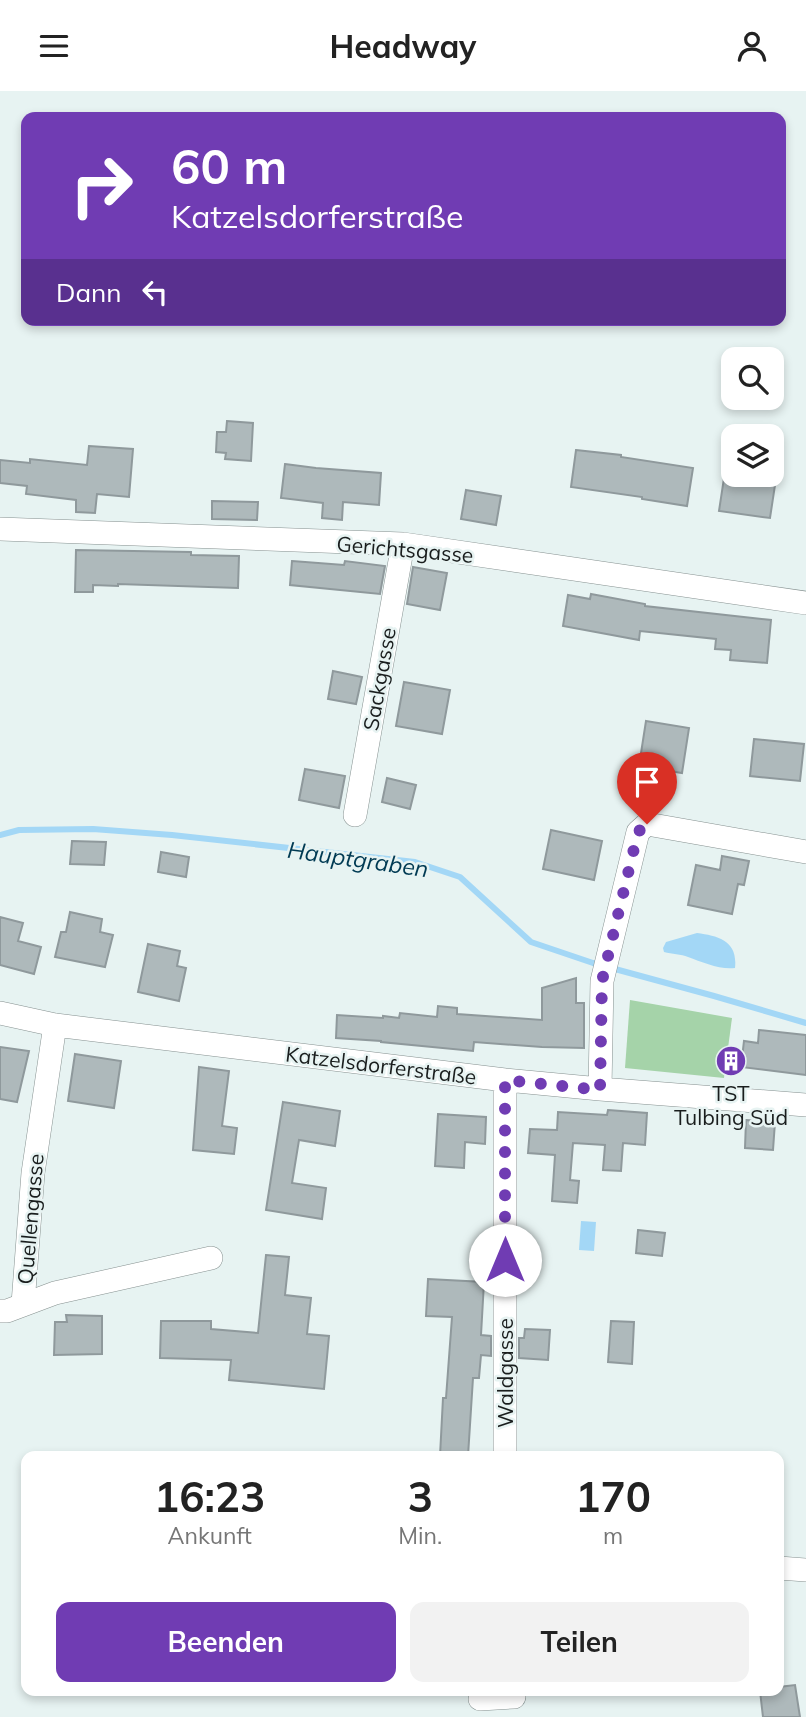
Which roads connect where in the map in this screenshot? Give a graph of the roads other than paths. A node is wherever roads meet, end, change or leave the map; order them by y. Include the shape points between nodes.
1 (0, 529) edge
2 (403, 544) junction
3 (806, 603) edge
4 (355, 815) dead end
5 (806, 852) edge
6 (0, 1013) edge
7 (55, 1025) junction
8 (505, 1080) junction
9 (600, 1090) junction
10 (806, 1105) edge
11 (211, 1258) dead end
12 (23, 1304) junction
13 (0, 1311) edge
14 (505, 1451) edge
15 (784, 1568) edge
16 (806, 1570) edge
17 (514, 1696) edge
18 (480, 1699) dead end

1 - 2 street, Gerichtsgasse
2 - 3 street, Gerichtsgasse
2 - 4 street, Sackgasse
5 - 9 street via 647,824 638,832 602,981
6 - 7 street, Katzelsdorferstraße
7 - 8 street, Katzelsdorferstraße
7 - 12 street, Quellengasse via 33,1173
8 - 9 street, Katzelsdorferstraße
8 - 14 street, Waldgasse
9 - 10 street, Katzelsdorferstraße
11 - 12 street, Quellengasse
12 - 13 street
15 - 16 street
17 - 18 street

